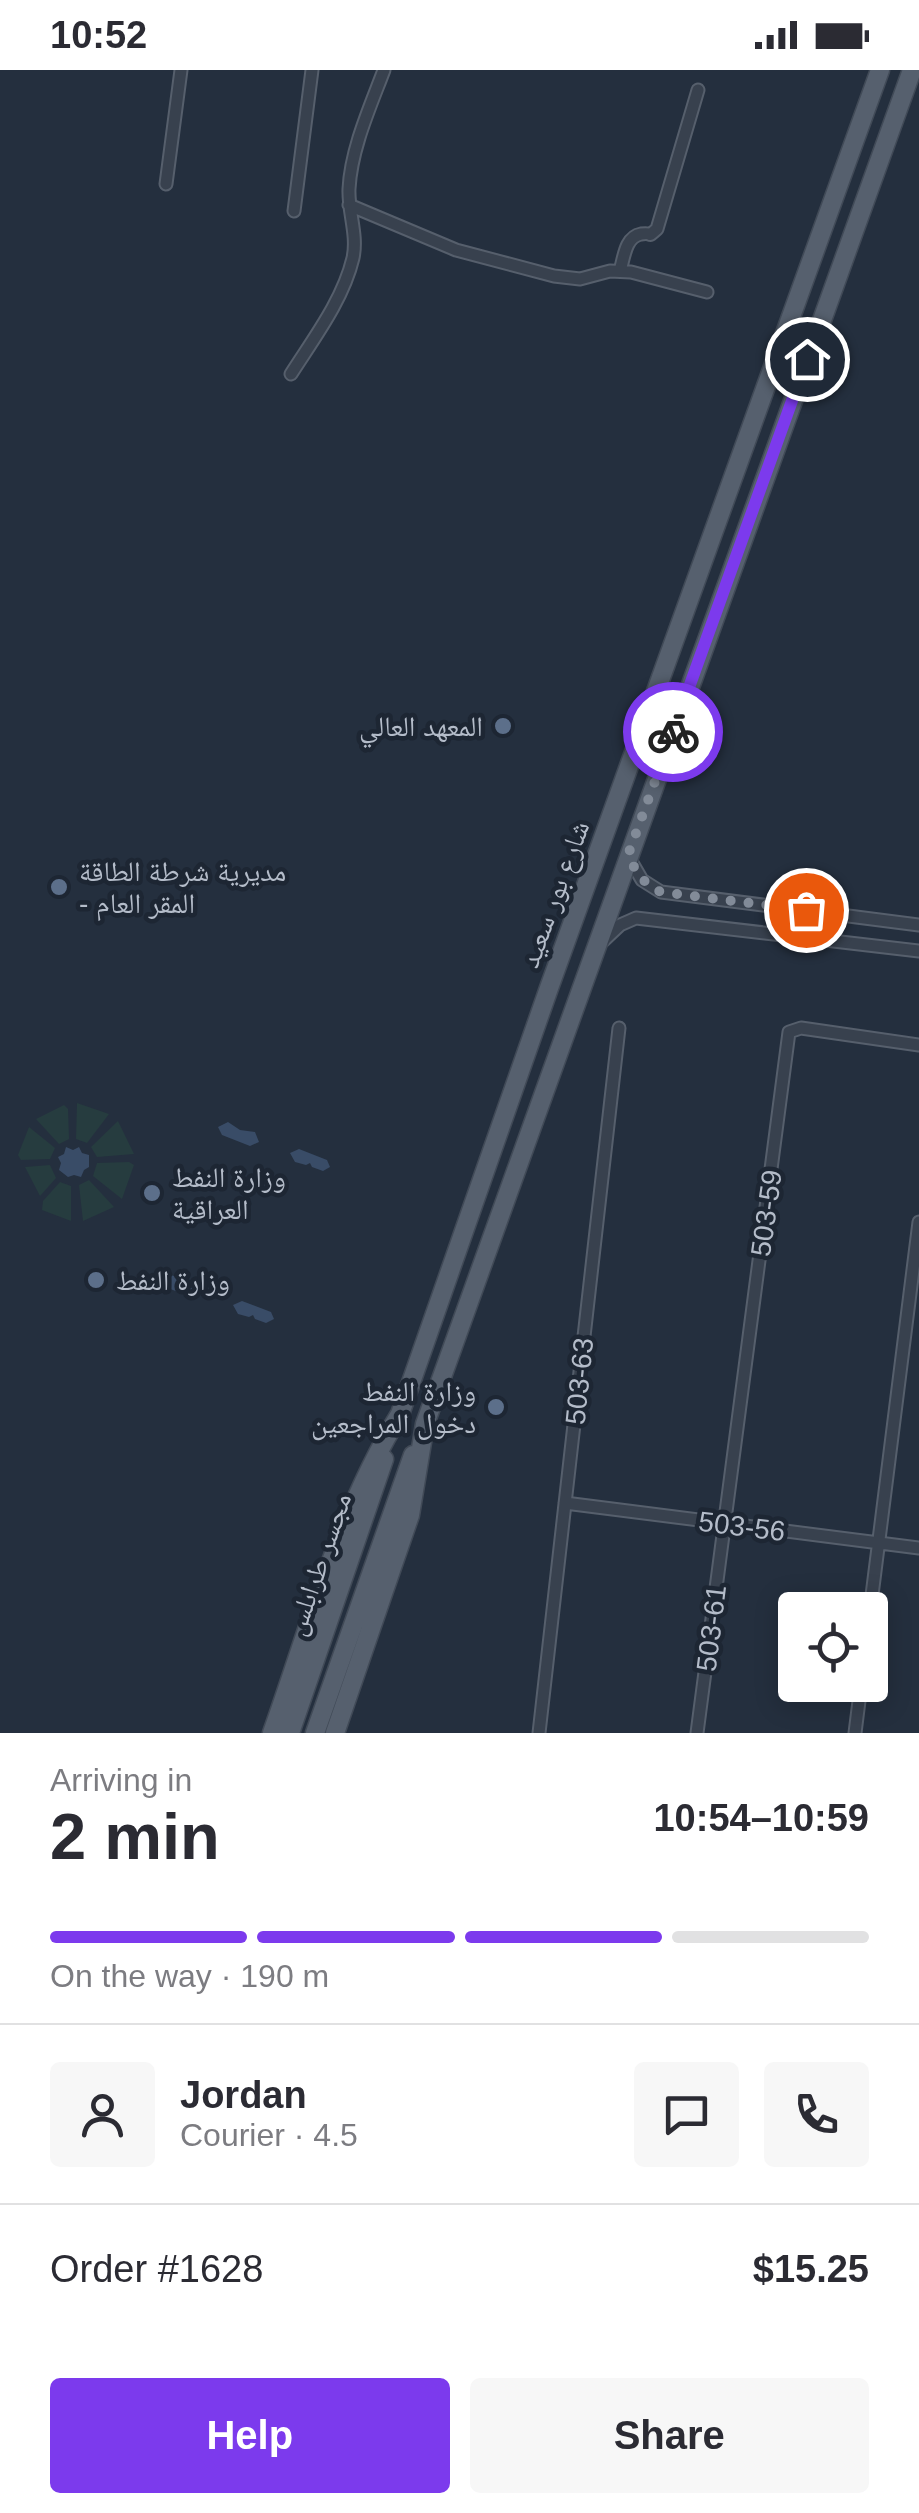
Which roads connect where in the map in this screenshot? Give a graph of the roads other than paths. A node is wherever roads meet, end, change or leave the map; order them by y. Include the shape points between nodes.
1 (181, 70) edge
2 (312, 70) edge
3 (384, 70) edge
4 (880, 70) edge
5 (912, 70) edge
6 (698, 90) dead end
7 (166, 184) dead end
8 (349, 205) junction
9 (294, 211) dead end
10 (620, 270) junction
11 (707, 292) dead end
12 (290, 374) dead end
13 (628, 855) junction
14 (919, 924) edge
15 (596, 948) junction
16 (919, 951) edge
17 (619, 1028) dead end
18 (919, 1045) edge
19 (919, 1222) edge
20 (400, 1414) junction
21 (424, 1424) junction
22 (565, 1503) junction
23 (724, 1524) junction
24 (878, 1543) junction
25 (919, 1548) edge
26 (872, 1592) edge
27 (859, 1702) edge
28 (272, 1733) edge
29 (290, 1733) edge
30 (315, 1733) edge
31 (335, 1733) edge
32 (539, 1733) edge
33 (697, 1733) edge
34 (856, 1733) edge

1 - 7 street
2 - 9 street
3 - 8 street via 364,126
4 - 20 main road, شارع بور سعيد
5 - 13 main road, شارع بور سعيد
6 - 10 street via 657,229 630,240
8 - 10 street via 456,250 554,276 580,279
8 - 12 street via 352,262 328,316
10 - 11 street
13 - 14 street via 642,880 661,892
13 - 15 main road, شارع بور سعيد
15 - 16 street via 636,918
15 - 21 main road, شارع بور سعيد
17 - 22 street, 503-63
18 - 23 street, 503-59 via 801,1028 789,1032
19 - 24 street
20 - 28 main road, شارع بور سعيد via 353,1504
20 - 29 main road, مجسر طرابلس
21 - 30 main road
21 - 31 main road, شارع بور سعيد via 410,1515
22 - 23 street, 503-56
22 - 32 street, 503-63
23 - 24 street, 503-56
23 - 33 street, 503-61
24 - 25 street, 503-56
24 - 26 street
27 - 34 street

